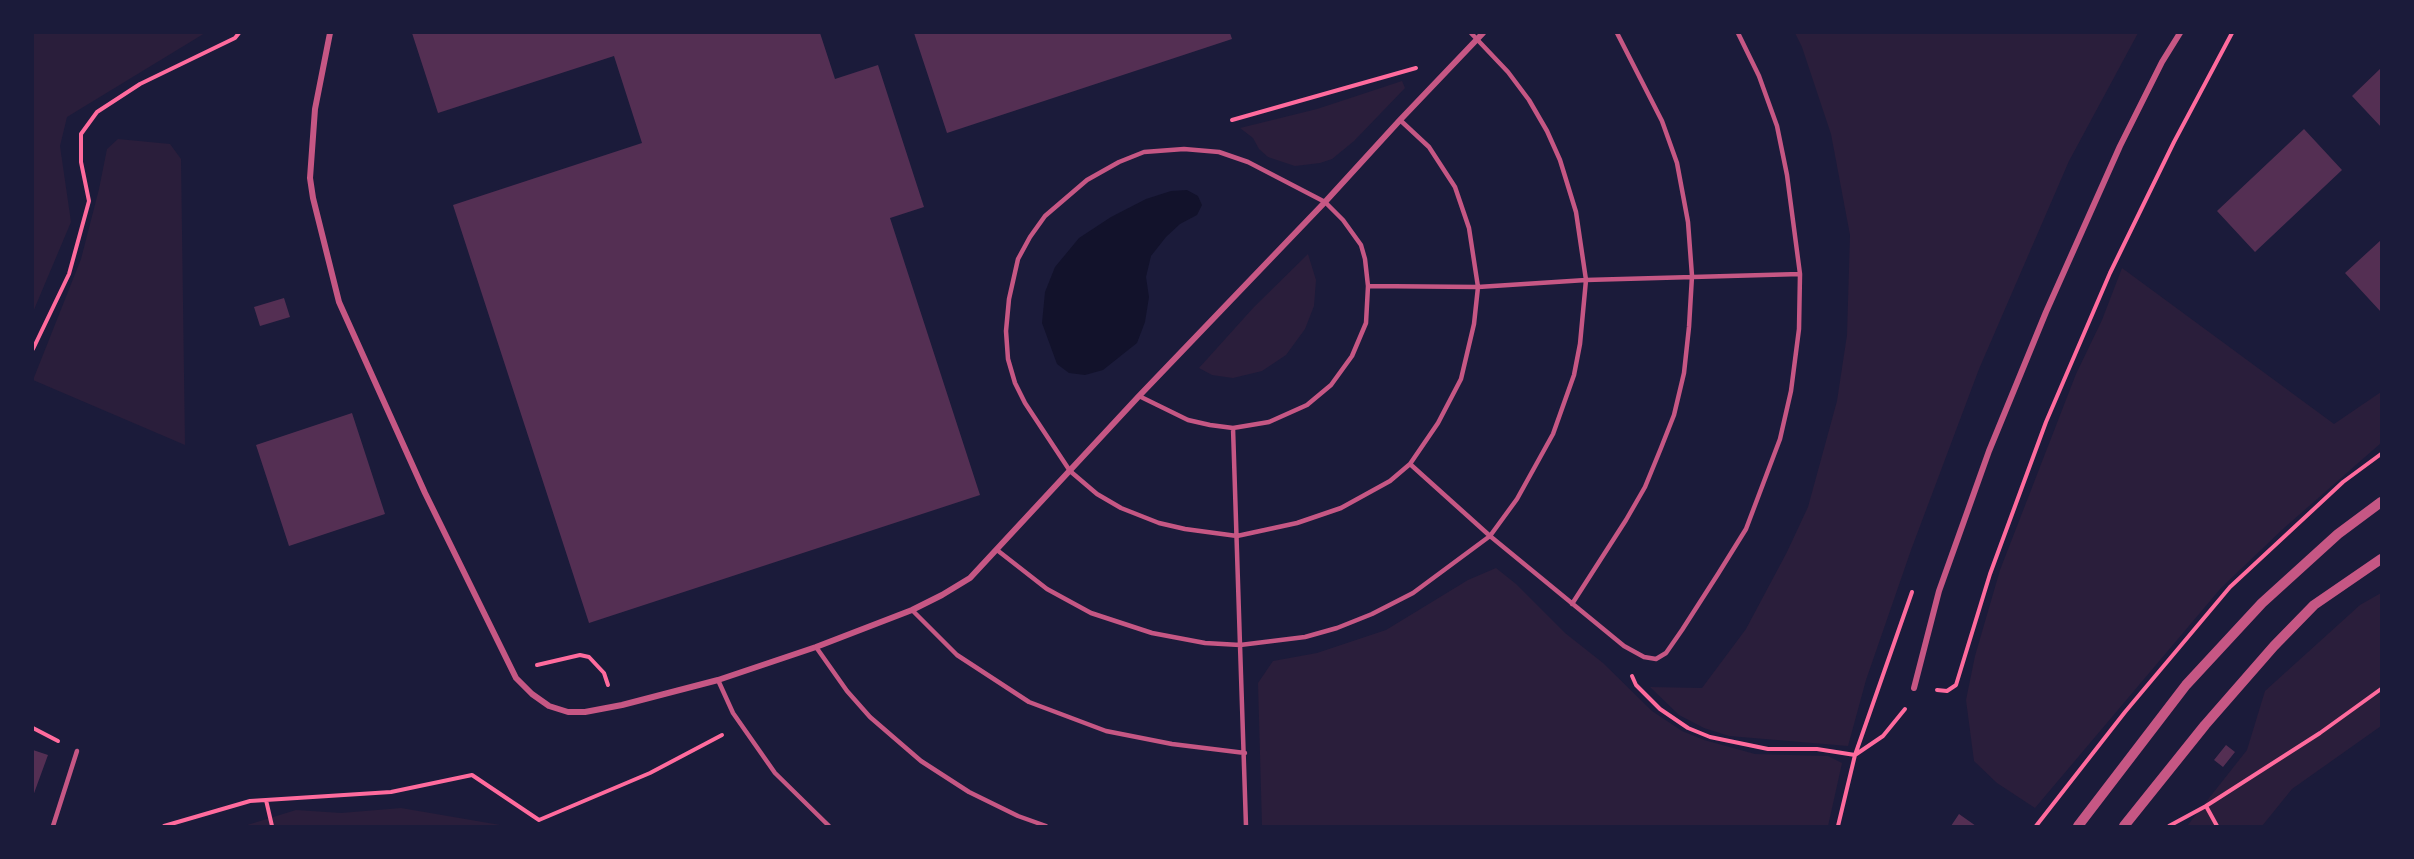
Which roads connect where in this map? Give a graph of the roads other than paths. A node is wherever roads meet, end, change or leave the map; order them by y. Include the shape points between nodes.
1 (330, 33) edge
2 (1471, 33) edge
3 (1617, 33) edge
4 (1738, 33) edge
5 (2180, 33) edge
6 (1480, 36) edge
7 (1400, 120) junction
8 (1325, 202) junction
9 (1800, 274) junction
10 (1692, 276) junction
11 (1586, 280) junction
12 (1368, 286) junction
13 (1478, 286) junction
14 (1139, 396) junction
15 (1233, 429) junction
16 (1410, 464) junction
17 (1070, 471) junction
18 (2381, 502) edge
19 (1237, 536) junction
20 (1490, 536) junction
21 (997, 550) junction
22 (2381, 559) edge
23 (1572, 604) junction
24 (912, 610) junction
25 (1240, 645) junction
26 (816, 647) junction
27 (718, 680) junction
28 (1914, 688) road end
29 (77, 751) dead end
30 (1245, 753) junction
31 (53, 826) edge
32 (829, 826) edge
33 (1046, 826) edge
34 (1246, 826) edge
35 (2078, 826) edge
36 (2124, 826) edge

1 - 27 street via 315,108 310,178 339,302 425,493 513,673 532,694 567,712 614,707
2 - 6 lane
3 - 10 lane via 1649,93 1677,163 1688,222
4 - 9 lane via 1777,126
5 - 28 street via 2120,146 1989,451 1940,591
6 - 7 street
6 - 11 lane via 1529,100 1560,160 1576,213
7 - 8 street
7 - 13 lane via 1429,147 1455,187 1469,228
8 - 12 lane via 1360,245
8 - 14 street
8 - 17 lane via 1248,162 1219,152 1184,149 1144,152 1119,162 1087,180 1045,216 1018,259 1009,299 1008,359 1025,403
9 - 10 lane
9 - 23 lane via 1799,329 1780,439 1746,529 1682,630 1666,653 1656,658 1644,657
10 - 11 lane
10 - 23 lane via 1684,374 1674,415 1645,487
11 - 13 lane
11 - 20 lane via 1580,344 1564,406 1539,462
12 - 13 lane
12 - 15 lane via 1366,323 1352,356 1331,385 1307,405 1287,415
13 - 16 lane via 1461,378 1438,423
14 - 15 lane via 1188,420
14 - 17 street
15 - 19 lane
16 - 19 lane via 1390,481 1341,508 1297,523
16 - 20 lane
17 - 19 lane via 1096,494 1159,523
17 - 21 street
18 - 35 street via 2338,534 2262,603 2186,685
19 - 25 lane
20 - 23 lane
20 - 25 lane via 1413,593 1372,614 1305,637
21 - 24 street via 970,578
21 - 25 lane via 1047,590 1091,613 1152,633
22 - 36 street via 2314,605 2274,645
24 - 26 street
24 - 30 lane via 957,655 1029,702 1106,731
25 - 30 lane
26 - 27 street
26 - 33 lane via 870,717 921,761 969,792
27 - 32 lane via 741,725 775,773
29 - 31 lane
30 - 34 lane

